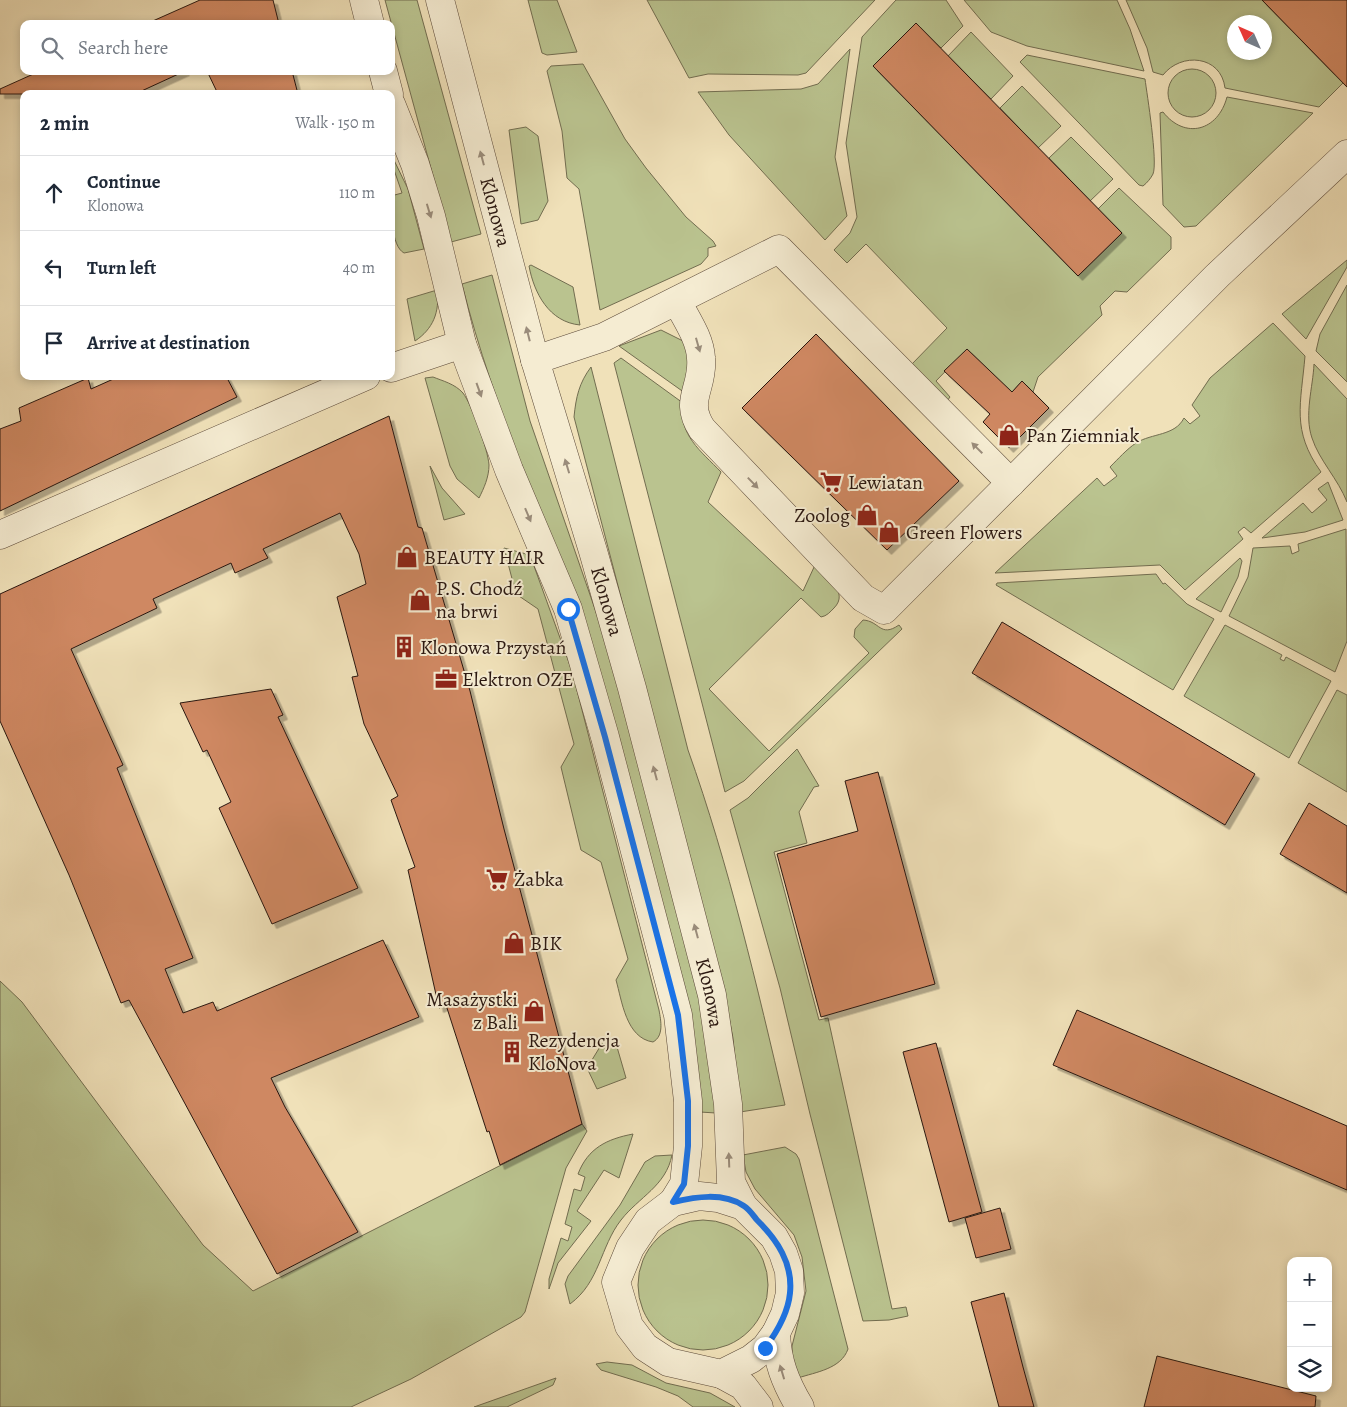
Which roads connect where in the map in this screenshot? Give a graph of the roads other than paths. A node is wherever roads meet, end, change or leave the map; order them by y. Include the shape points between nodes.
1 (364, 0) edge
2 (440, 0) edge
3 (369, 20) edge
4 (384, 75) edge
5 (388, 90) edge
6 (395, 114) edge
7 (1347, 154) edge
8 (678, 301) junction
9 (462, 344) junction
10 (535, 360) junction
11 (395, 367) edge
12 (357, 380) edge
13 (1011, 483) junction
14 (0, 535) edge
15 (673, 1202) junction
16 (743, 1206) junction
17 (776, 1333) junction
18 (721, 1374) junction
19 (759, 1407) edge
20 (800, 1407) edge

1 - 3 street
10 -> 2 street, Klonowa
4 - 5 street
6 -> 9 street, Klonowa via 415,164
7 - 13 street via 1217,276
8 - 10 street via 604,337
13 -> 8 street via 779,250
8 -> 13 street via 697,340 701,359 694,417 863,598 884,610
9 - 11 street
9 -> 15 street, Klonowa via 509,470 568,609 603,728 678,1015 688,1092 688,1146 684,1184
16 -> 10 street, Klonowa via 731,1182 728,1104 712,995 629,679
12 - 14 street
15 - 16 street via 699,1196
15 - 18 street via 648,1221 630,1248 616,1282 623,1309 629,1326 644,1347 668,1362
16 - 17 street via 774,1236 789,1271 790,1293
17 - 18 street via 751,1359
20 -> 17 street via 785,1381 777,1355
18 - 19 street via 743,1386

